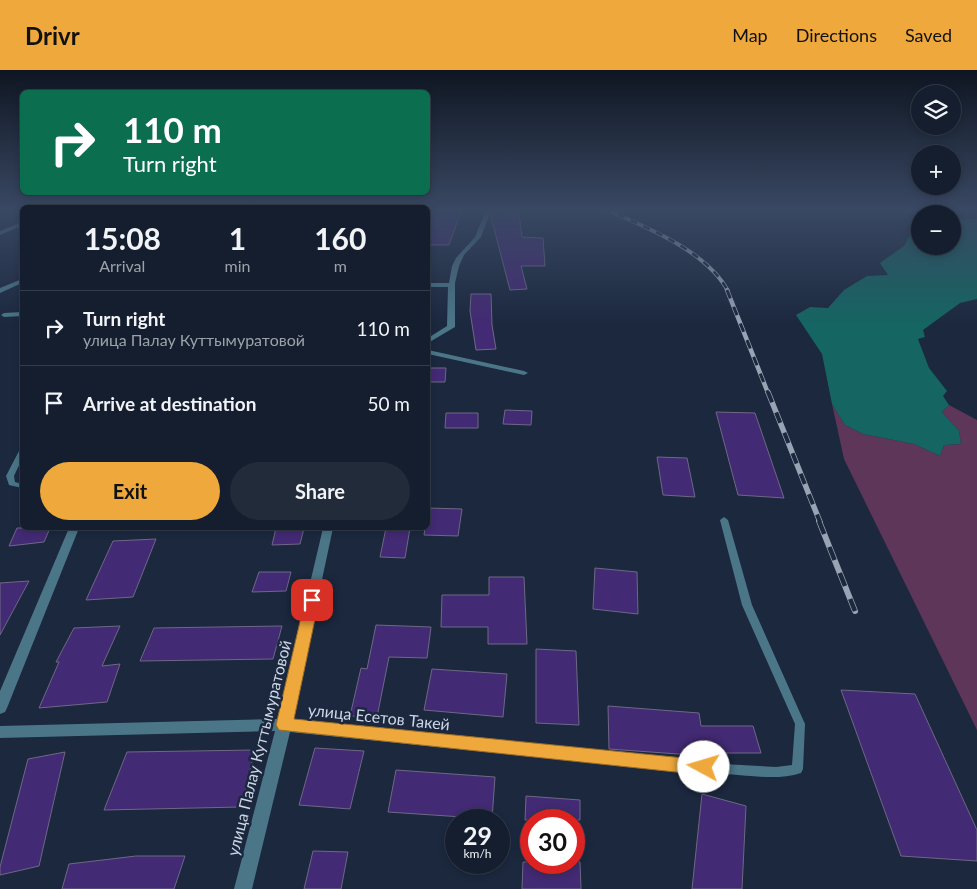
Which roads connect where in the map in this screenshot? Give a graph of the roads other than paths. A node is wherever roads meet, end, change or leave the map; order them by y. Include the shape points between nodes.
1 (470, 247) edge
2 (20, 282) edge
3 (430, 285) edge
4 (452, 285) junction
5 (0, 291) edge
6 (20, 314) edge
7 (4, 315) dead end
8 (430, 341) edge
9 (430, 352) edge
10 (524, 373) dead end
11 (20, 457) edge
12 (20, 485) edge
13 (724, 520) dead end
14 (73, 530) edge
15 (328, 530) edge
16 (0, 708) edge
17 (284, 725) junction
18 (0, 732) edge
19 (723, 769) joint
20 (243, 889) edge

1 - 4 street via 458,259
2 - 5 street
3 - 4 street
4 - 8 street via 451,327
6 - 7 lane
9 - 10 street
11 - 12 lane via 10,476 12,483
13 - 19 lane via 747,605 800,724 797,769 776,772
14 - 16 street
15 - 17 street, улица Палау Куттымуратовой
17 - 18 street, улица Есетов Такей
17 - 19 street, улица Есетов Такей
17 - 20 street, улица Палау Куттымуратовой

